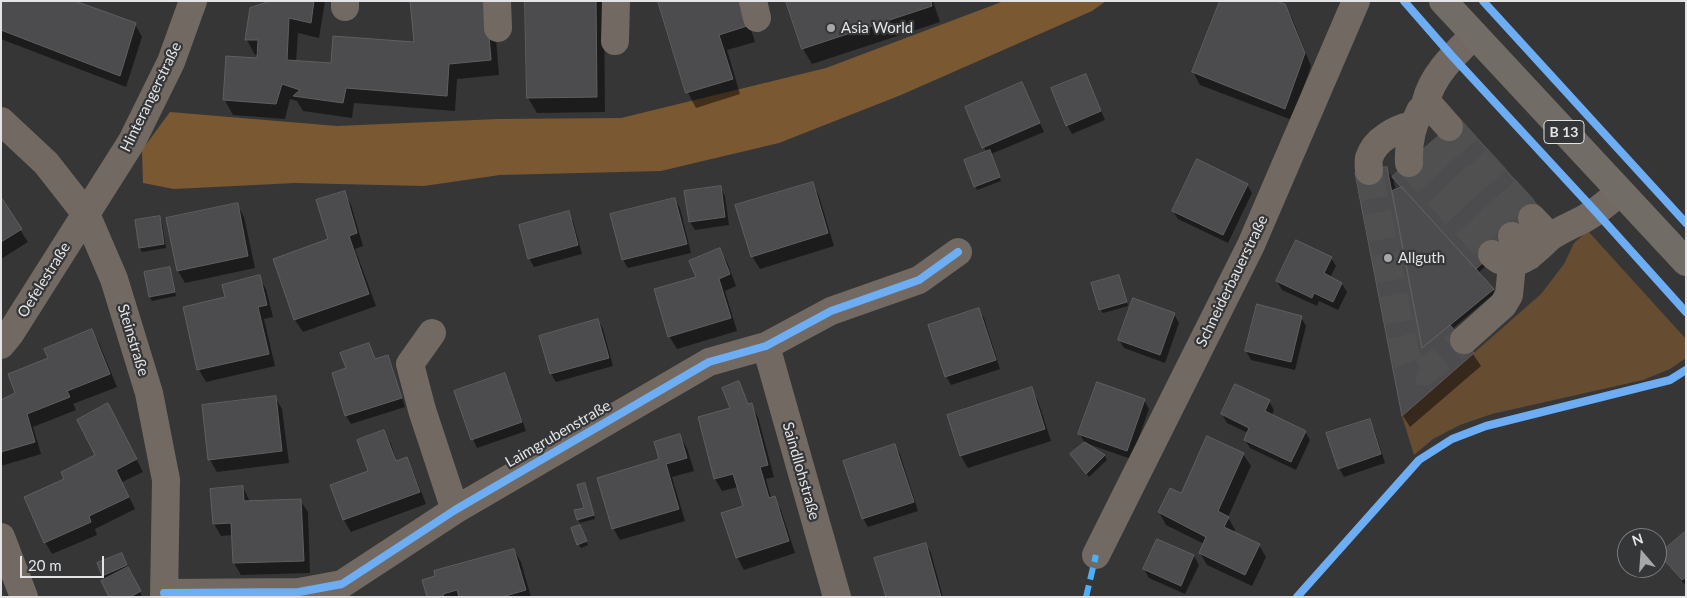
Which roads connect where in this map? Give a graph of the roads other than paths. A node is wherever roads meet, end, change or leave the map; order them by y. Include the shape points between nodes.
1 (193, 1) edge
2 (497, 1) edge
3 (616, 1) edge
4 (1356, 1) edge
5 (1443, 1) edge
6 (498, 28) dead end
7 (1474, 34) junction
8 (615, 40) dead end
9 (1, 121) edge
10 (1449, 127) dead end
11 (1419, 129) junction
12 (1369, 170) tunnel mouth
13 (1620, 192) junction
14 (86, 214) junction
15 (958, 252) dead end
16 (1686, 262) edge
17 (432, 333) dead end
18 (1464, 340) tunnel mouth
19 (1, 344) edge
20 (766, 346) junction
21 (455, 510) junction
22 (1, 538) edge
23 (1096, 555) dead end
24 (164, 595) edge
25 (24, 597) edge
26 (837, 597) edge

1 - 14 street, Hinterangerstraße via 171,62 132,141
2 - 6 street
3 - 8 street
4 - 23 street, Schneiderbauerstraße via 1251,245
5 - 7 main road, B 13
7 - 11 street via 1438,74 1428,92
7 - 13 main road, B 13
9 - 14 street, Steinstraße via 46,163
10 - 11 street
11 - 12 street via 1398,128 1387,136 1369,158
13 - 16 main road, B 13
13 - 18 street via 1582,220 1561,229 1541,228 1511,253 1509,295 1503,305
14 - 19 street, Oefelestraße
14 - 24 street, Steinstraße via 114,279 149,394 166,480
15 - 20 street, Laimgrubenstraße via 919,280 831,311
17 - 21 street via 410,364
20 - 21 street, Laimgrubenstraße via 709,362
20 - 26 street, Saindllohstraße
21 - 24 street, Laimgrubenstraße via 342,584 298,592
22 - 25 street

